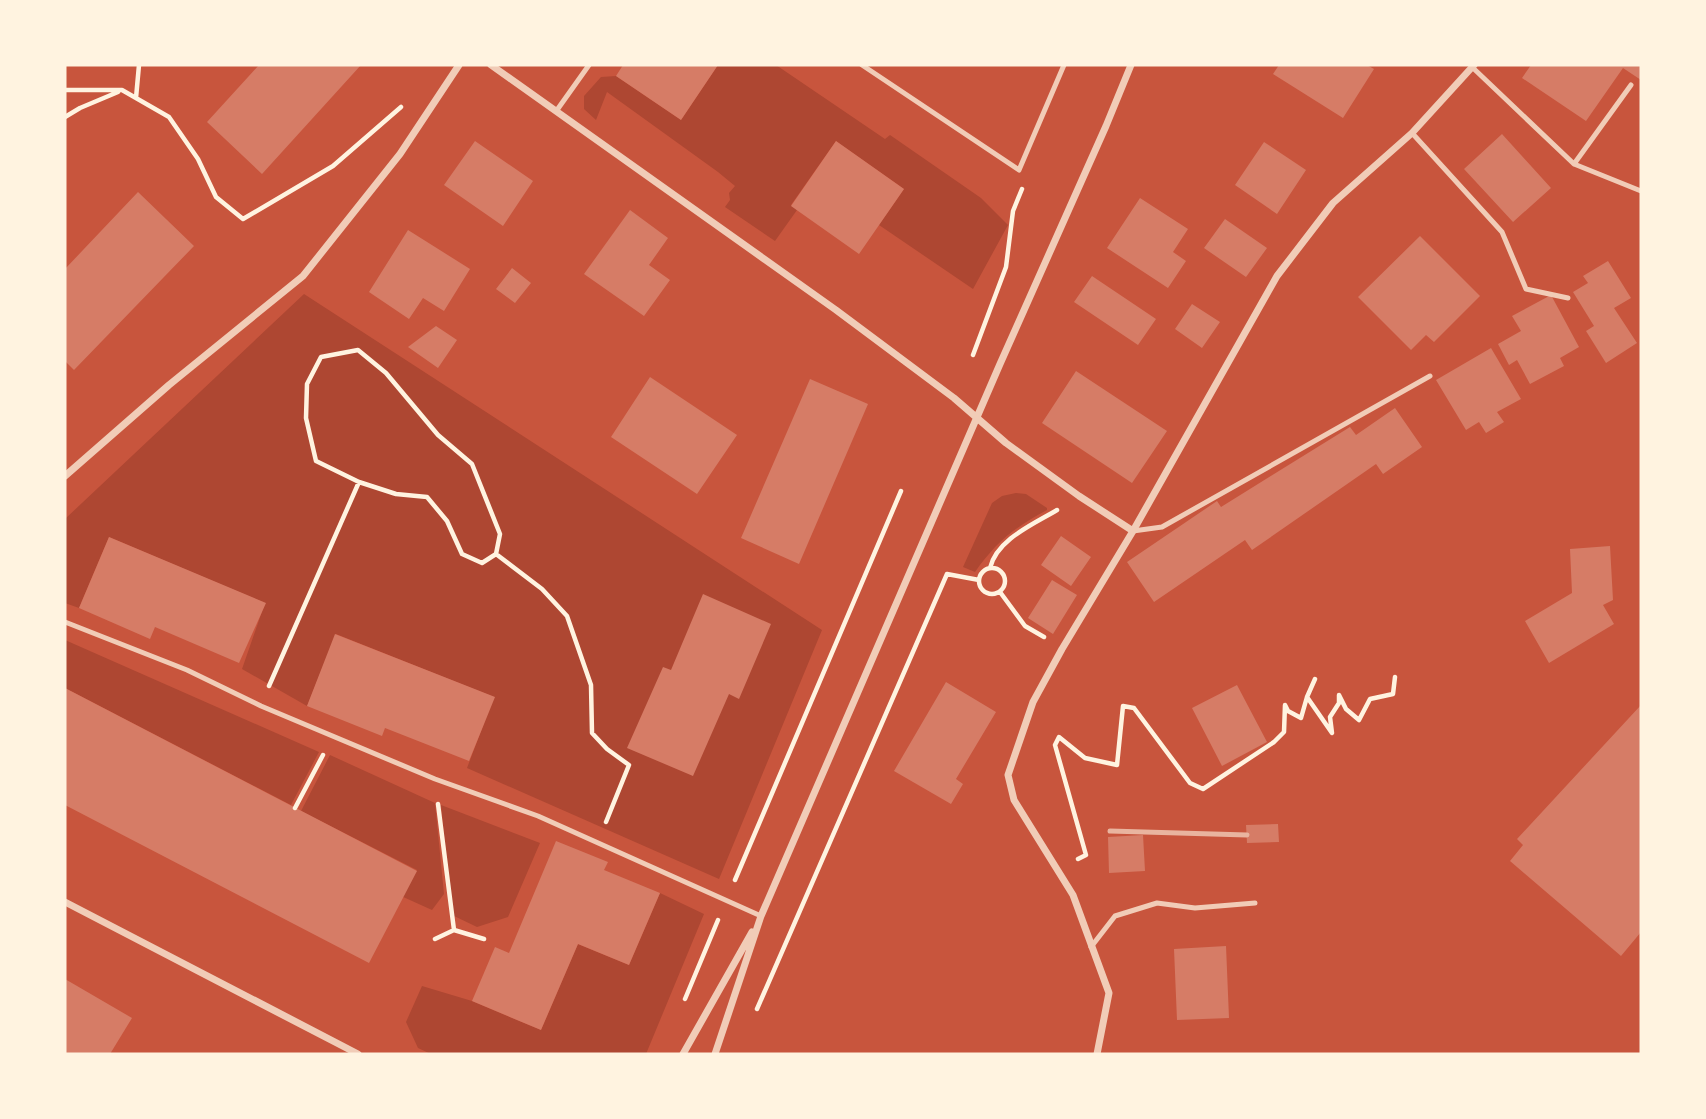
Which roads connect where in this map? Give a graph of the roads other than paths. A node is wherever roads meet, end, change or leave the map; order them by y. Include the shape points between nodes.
1 (459, 65) edge
2 (491, 65) edge
3 (589, 65) edge
4 (862, 65) edge
5 (1064, 65) edge
6 (1131, 65) edge
7 (1473, 66) edge
8 (1631, 85) dead end
9 (557, 110) junction
10 (1412, 133) junction
11 (1574, 164) junction
12 (1641, 191) edge
13 (1568, 298) dead end
14 (1430, 376) dead end
15 (978, 418) junction
16 (65, 476) edge
17 (1133, 531) junction
18 (65, 622) edge
19 (65, 902) edge
20 (1255, 903) dead end
21 (761, 916) junction
22 (1091, 947) junction
23 (358, 1054) edge
24 (683, 1054) edge
25 (715, 1054) edge
26 (1097, 1054) edge

1 - 16 street via 400,154 303,276
2 - 9 street
3 - 9 lane
4 - 5 lane via 1018,170
6 - 15 street
7 - 10 street
7 - 11 lane
8 - 11 lane
9 - 15 street via 896,353
10 - 13 lane via 1502,232 1526,289
10 - 17 street via 1333,203 1277,276
11 - 12 lane
14 - 17 lane via 1162,527
15 - 17 street via 1006,443
15 - 21 street
17 - 22 street via 1033,702 1008,775 1014,800 1073,895
18 - 21 lane via 435,779 538,816
19 - 23 street
20 - 22 lane via 1195,908 1157,903 1115,916
21 - 24 street
21 - 25 street
22 - 26 street via 1109,993

